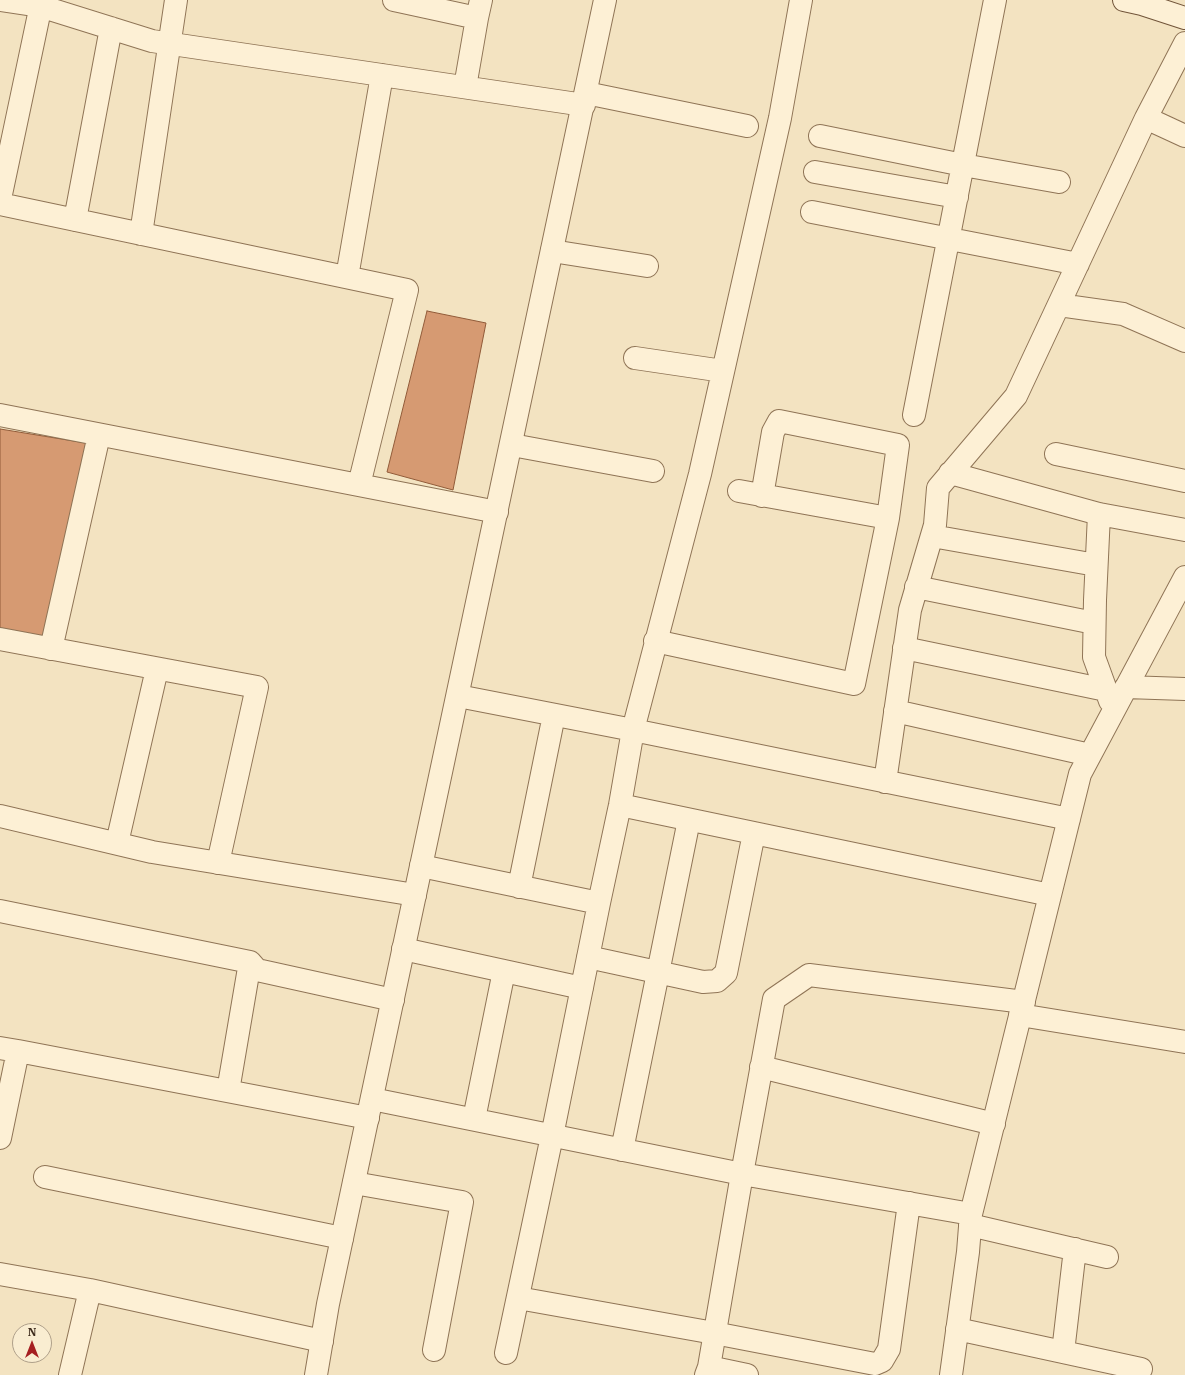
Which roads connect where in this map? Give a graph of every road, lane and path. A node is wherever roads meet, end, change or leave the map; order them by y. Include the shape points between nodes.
1 (1, 0) edge
2 (176, 0) edge
3 (394, 0) edge
4 (606, 0) edge
5 (801, 0) edge
6 (995, 0) edge
7 (1136, 1) edge
8 (41, 3) edge
9 (479, 9) edge
10 (1185, 18) edge
11 (111, 28) junction
12 (169, 43) junction
13 (1185, 43) edge
14 (382, 75) junction
15 (465, 88) junction
16 (585, 99) junction
17 (1146, 118) junction
18 (747, 126) dead end
19 (820, 136) dead end
20 (1185, 136) edge
21 (963, 165) junction
22 (815, 172) dead end
23 (1060, 182) dead end
24 (956, 197) junction
25 (0, 199) edge
26 (0, 204) edge
27 (812, 212) dead end
28 (75, 220) junction
29 (141, 234) junction
30 (949, 238) junction
31 (552, 252) junction
32 (1078, 264) junction
33 (647, 266) dead end
34 (347, 277) junction
35 (1059, 305) junction
36 (1185, 341) edge
37 (635, 358) dead end
38 (723, 371) junction
39 (0, 415) edge
40 (914, 415) dead end
41 (99, 435) junction
42 (512, 445) junction
43 (1056, 454) dead end
44 (653, 471) dead end
45 (950, 473) junction
46 (1185, 481) edge
47 (360, 485) junction
48 (739, 491) dead end
49 (762, 496) junction
50 (497, 512) junction
51 (1099, 514) junction
52 (888, 518) junction
53 (1185, 530) edge
54 (932, 536) junction
55 (1096, 565) junction
56 (1185, 577) edge
57 (916, 587) junction
58 (1094, 623) junction
59 (0, 639) edge
60 (655, 641) junction
61 (904, 648) junction
62 (51, 649) junction
63 (158, 669) junction
64 (1116, 689) junction
65 (1185, 689) edge
66 (458, 696) junction
67 (895, 711) junction
68 (554, 715) junction
69 (633, 730) junction
70 (1090, 755) junction
71 (885, 782) junction
72 (620, 805) junction
73 (0, 816) edge
74 (1069, 819) junction
75 (689, 820) junction
76 (754, 833) junction
77 (116, 843) junction
78 (218, 863) junction
79 (421, 866) junction
80 (519, 886) junction
81 (415, 895) junction
82 (1050, 895) junction
83 (599, 903) junction
84 (0, 911) edge
85 (403, 949) junction
86 (588, 957) junction
87 (250, 962) junction
88 (504, 971) junction
89 (659, 972) junction
90 (582, 988) junction
91 (393, 1000) junction
92 (1022, 1009) junction
93 (1185, 1042) edge
94 (9, 1050) edge
95 (761, 1067) junction
96 (228, 1091) junction
97 (370, 1108) junction
98 (474, 1119) junction
99 (994, 1124) junction
100 (552, 1136) junction
101 (0, 1138) edge
102 (622, 1150) junction
103 (742, 1174) junction
104 (45, 1177) dead end
105 (354, 1183) junction
106 (909, 1203) junction
107 (971, 1220) junction
108 (342, 1238) junction
109 (1075, 1249) junction
110 (1107, 1257) dead end
111 (0, 1274) edge
112 (90, 1290) junction
113 (518, 1298) junction
114 (957, 1329) junction
115 (714, 1334) junction
116 (322, 1341) junction
117 (434, 1350) dead end
118 (1063, 1352) junction
119 (506, 1353) dead end
120 (1141, 1369) dead end
121 (707, 1371) edge
122 (70, 1375) edge
123 (316, 1375) edge
124 (748, 1375) edge
125 (951, 1375) edge

1 - 8 street
2 - 12 street
3 - 9 street
4 - 16 street
5 - 38 street via 780,118
6 - 21 street
7 - 10 street
8 - 11 street
8 - 25 street
9 - 15 street
11 - 12 street via 152,41
11 - 28 street
12 - 14 street
12 - 29 street
13 - 17 street
14 - 15 street
14 - 34 street
15 - 16 street
16 - 18 street
16 - 31 street
17 - 20 street
17 - 32 street
19 - 21 street
21 - 23 street
21 - 24 street
22 - 24 street
24 - 30 street
26 - 28 street
27 - 30 street
28 - 29 street
29 - 34 street
30 - 32 street
30 - 40 street
31 - 33 street
31 - 42 street
32 - 35 street
34 - 47 street via 407,290
35 - 36 street via 1123,314
35 - 45 street via 1016,396
37 - 38 street
38 - 60 street via 700,474
39 - 41 street
41 - 47 street
41 - 62 street
42 - 44 street
42 - 50 street
43 - 46 street
45 - 51 street
45 - 54 street via 938,488
47 - 50 street
48 - 49 street
49 - 52 street
49 - 52 street via 773,432 779,421 898,445
50 - 66 street
51 - 53 street
51 - 55 street
52 - 60 street via 854,684
54 - 55 street
54 - 57 street
55 - 58 street
56 - 64 street
57 - 58 street
57 - 61 street
58 - 64 street via 1094,657
59 - 62 street
60 - 69 street
61 - 64 street
61 - 67 street
62 - 63 street
63 - 77 street
63 - 78 street via 256,687
64 - 65 street
64 - 70 street via 1114,711
66 - 68 street
66 - 79 street
67 - 70 street
67 - 71 street
68 - 69 street
68 - 80 street
69 - 71 street
69 - 72 street
70 - 74 street via 1080,774
71 - 74 street
72 - 75 street
72 - 83 street
73 - 77 street
74 - 82 street
75 - 76 street
75 - 89 street
76 - 82 street
76 - 89 street via 726,973 717,981 703,982
77 - 78 street
78 - 81 street
79 - 80 street
79 - 81 street
80 - 83 street
81 - 85 street
82 - 92 street
83 - 86 street
84 - 87 street
85 - 88 street
85 - 91 street
86 - 89 street
86 - 90 street
87 - 91 street via 257,970
87 - 96 street
88 - 90 street
88 - 98 street
89 - 102 street
90 - 100 street
91 - 97 street
92 - 93 street
92 - 95 street via 809,975 774,999
92 - 99 street
94 - 96 street
94 - 101 street
95 - 99 street
95 - 103 street
96 - 97 street
97 - 98 street
97 - 105 street
98 - 100 street
99 - 107 street
100 - 102 street
100 - 113 street
102 - 103 street
103 - 106 street
103 - 115 street
104 - 108 street
105 - 108 street
105 - 117 street via 462,1202
106 - 107 street
106 - 115 street via 889,1349 882,1361 875,1364
107 - 109 street
107 - 114 street
108 - 116 street
109 - 110 street
109 - 118 street
111 - 112 street
112 - 116 street
112 - 122 street
113 - 115 street
113 - 119 street
114 - 118 street
114 - 125 street
115 - 121 street
116 - 123 street
118 - 120 street
121 - 124 street

